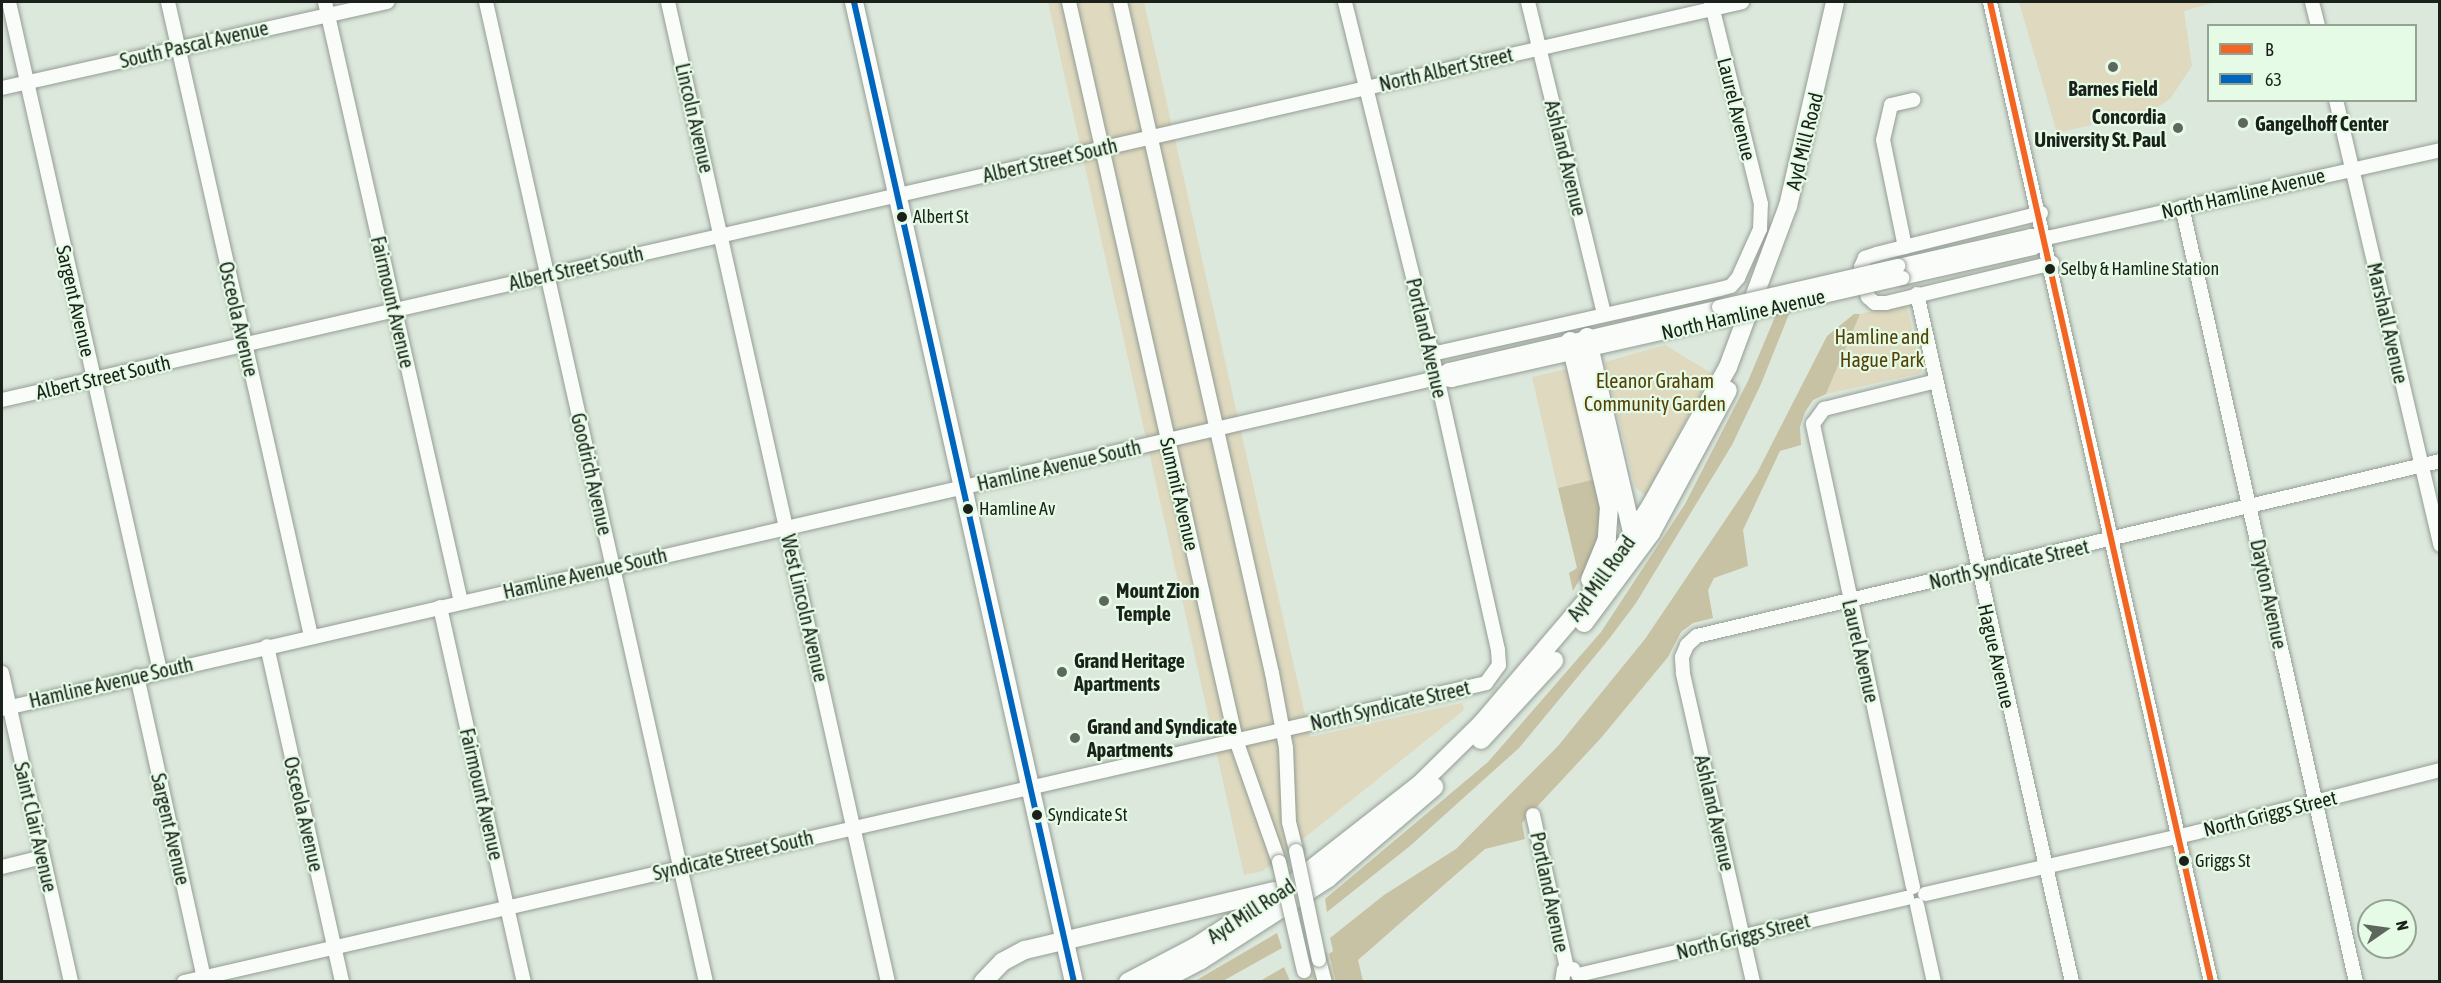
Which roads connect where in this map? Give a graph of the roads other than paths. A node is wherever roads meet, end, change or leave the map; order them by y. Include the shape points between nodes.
1 (9, 2) edge
2 (168, 2) edge
3 (388, 2) edge
4 (486, 2) edge
5 (668, 2) edge
6 (854, 2) edge
7 (1069, 2) edge
8 (1120, 2) edge
9 (1345, 2) edge
10 (1528, 2) edge
11 (1742, 2) edge
12 (1835, 2) edge
13 (1847, 2) edge
14 (1990, 2) edge
15 (2312, 2) edge
16 (1712, 5) edge
17 (327, 8) edge
18 (2318, 24) edge
19 (178, 48) junction
20 (1540, 48) junction
21 (27, 82) junction
22 (1366, 87) junction
23 (2, 88) edge
24 (1913, 100) dead end
25 (2336, 102) edge
26 (1151, 136) junction
27 (1103, 147) junction
28 (2439, 150) edge
29 (2352, 169) junction
30 (897, 195) junction
31 (2182, 207) junction
32 (2041, 213) junction
33 (1762, 218) joint
34 (721, 235) junction
35 (2046, 238) junction
36 (1905, 247) junction
37 (2052, 263) junction
38 (547, 275) junction
39 (1917, 294) junction
40 (395, 310) junction
41 (1604, 314) junction
42 (245, 344) junction
43 (1580, 345) junction
44 (1432, 354) junction
45 (1437, 378) junction
46 (94, 379) junction
47 (1936, 381) junction
48 (2, 400) edge
49 (1217, 429) junction
50 (1169, 440) junction
51 (2439, 460) edge
52 (2421, 465) junction
53 (1605, 478) junction
54 (963, 486) junction
55 (2250, 505) junction
56 (786, 527) junction
57 (2113, 539) junction
58 (1633, 544) junction
59 (2439, 545) edge
60 (613, 567) junction
61 (1978, 570) junction
62 (1850, 601) junction
63 (461, 602) junction
64 (440, 607) junction
65 (311, 636) junction
66 (1687, 645) joint
67 (267, 646) junction
68 (1544, 654) junction
69 (160, 671) junction
70 (2, 673) edge
71 (1494, 674) joint
72 (137, 676) junction
73 (5, 707) edge
74 (1282, 729) junction
75 (1236, 740) junction
76 (2439, 770) edge
77 (1030, 786) junction
78 (2314, 803) junction
79 (1533, 815) dead end
80 (855, 827) junction
81 (2179, 836) junction
82 (43, 857) junction
83 (2045, 866) junction
84 (2, 867) edge
85 (680, 867) junction
86 (1287, 888) junction
87 (1916, 896) junction
88 (507, 907) junction
89 (1743, 935) junction
90 (1066, 944) junction
91 (334, 947) junction
92 (1305, 976) edge
93 (1073, 977) edge
94 (1567, 978) edge
95 (205, 979) edge
96 (71, 981) edge
97 (184, 981) edge
98 (342, 981) edge
99 (524, 981) edge
100 (706, 981) edge
101 (888, 981) edge
102 (983, 981) edge
103 (996, 981) edge
104 (1128, 981) edge
105 (1159, 981) edge
106 (1325, 981) edge
107 (1753, 981) edge
108 (1934, 981) edge
109 (2072, 981) edge
110 (2211, 981) edge
111 (2356, 981) edge

1 - 21 street, Sargent Avenue
2 - 19 street, Osceola Avenue
3 - 17 street, South Pascal Avenue
4 - 38 street, Goodrich Avenue
5 - 34 street, Lincoln Avenue
6 - 30 main road
7 - 27 street, Summit Avenue
8 - 26 street
9 - 22 street, Portland Avenue
10 - 20 street, Ashland Avenue
11 - 16 street, North Albert Street
12 - 58 main road, Ayd Mill Road via 1788,206 1759,290 1728,367
13 - 58 main road, Ayd Mill Road via 1815,145 1770,285 1727,392
14 - 32 street
15 - 18 street
16 - 20 street, North Albert Street
16 - 33 street, Laurel Avenue
17 - 19 street, South Pascal Avenue
17 - 40 street, Fairmount Avenue
19 - 21 street, South Pascal Avenue
19 - 42 street, Osceola Avenue
20 - 22 street, North Albert Street
20 - 41 street, Ashland Avenue
21 - 23 street, South Pascal Avenue
21 - 46 street, Sargent Avenue
22 - 26 street, North Albert Street
22 - 44 street, Portland Avenue
24 - 36 street via 1891,105 1883,140
25 - 29 street, Marshall Avenue
26 - 27 street, Albert Street South
26 - 49 street
27 - 30 street, Albert Street South
27 - 50 street, Summit Avenue
28 - 29 street, North Hamline Avenue
29 - 31 street, North Hamline Avenue
29 - 52 street, Marshall Avenue
30 - 34 street, Albert Street South
30 - 54 main road
31 - 35 street, North Hamline Avenue
31 - 55 street, Dayton Avenue
32 - 35 street
32 - 36 street
33 - 41 street, North Hamline Avenue via 1731,286
34 - 38 street, Albert Street South
34 - 56 street, West Lincoln Avenue
35 - 37 street
35 - 43 street, North Hamline Avenue, bridge via 2034,248 1900,272
36 - 39 street via 1865,258 1861,267 1868,297 1875,303
37 - 39 street
37 - 57 street
38 - 40 street, Albert Street South
38 - 60 street, Goodrich Avenue
39 - 47 street, Hague Avenue
40 - 42 street, Albert Street South
40 - 63 street, Fairmount Avenue
41 - 44 street, North Hamline Avenue
42 - 46 street, Albert Street South
42 - 65 street, Osceola Avenue
43 - 45 street, North Hamline Avenue via 1449,370
43 - 53 main road
43 - 58 main road
44 - 45 street, Portland Avenue
45 - 49 street, North Hamline Avenue
45 - 71 street, Portland Avenue via 1498,650 1499,665
46 - 48 street, Albert Street South
46 - 69 street, Sargent Avenue
47 - 61 street, Hague Avenue
47 - 62 street, Laurel Avenue via 1824,409 1816,416 1813,438
49 - 50 street, North Hamline Avenue
49 - 74 street
50 - 54 street, Hamline Avenue South
50 - 75 street, Summit Avenue
51 - 52 street, North Syndicate Street
52 - 55 street, North Syndicate Street
52 - 59 street, Marshall Avenue
53 - 58 main road via 1617,523
53 - 68 main road via 1609,524 1603,554
54 - 56 street, Hamline Avenue South
54 - 77 main road
55 - 57 street, North Syndicate Street
55 - 78 street, Dayton Avenue
56 - 60 street, Hamline Avenue South
56 - 80 street, West Lincoln Avenue
57 - 61 street, North Syndicate Street
57 - 81 street
58 - 68 main road, Ayd Mill Road
58 - 105 main road, Ayd Mill Road via 1517,706 1415,806 1328,878 1201,960
60 - 63 street, Hamline Avenue South
60 - 85 street, Goodrich Avenue
61 - 62 street, North Syndicate Street
61 - 83 street, Hague Avenue
62 - 66 street, North Syndicate Street via 1711,632 1697,636
62 - 87 street, Laurel Avenue
63 - 64 street, Hamline Avenue South
64 - 65 street, Hamline Avenue South
64 - 88 street, Fairmount Avenue
65 - 67 street, Hamline Avenue South
66 - 89 street, Ashland Avenue via 1682,657 1683,673
67 - 69 street, Hamline Avenue South
67 - 91 street, Osceola Avenue
68 - 86 main road, Ayd Mill Road via 1419,785
69 - 72 street, Hamline Avenue South
70 - 73 street, Saint Clair Avenue
71 - 74 street, North Syndicate Street via 1474,687
72 - 73 street, Hamline Avenue South
72 - 95 street, Sargent Avenue
73 - 82 street, Saint Clair Avenue
74 - 75 street, Syndicate Street South
74 - 106 street, bridge via 1289,822
75 - 77 street, Syndicate Street South
75 - 92 street, Summit Avenue, bridge via 1279,862
76 - 78 street, North Griggs Street
77 - 80 street, Syndicate Street South
77 - 90 main road
78 - 81 street, North Griggs Street
78 - 111 street, Dayton Avenue
79 - 94 street, Portland Avenue
80 - 85 street, Syndicate Street South
80 - 101 street, West Lincoln Avenue
81 - 83 street, North Griggs Street
81 - 110 street
82 - 84 street
82 - 96 street, Saint Clair Avenue
83 - 87 street, North Griggs Street
83 - 109 street, Hague Avenue
85 - 88 street, Syndicate Street South
85 - 100 street, Goodrich Avenue
86 - 90 main road
86 - 104 main road, Ayd Mill Road via 1195,947
87 - 89 street, North Griggs Street
87 - 108 street, Laurel Avenue
88 - 91 street, Syndicate Street South
88 - 99 street, Fairmount Avenue
89 - 94 street, North Griggs Street
89 - 107 street, Ashland Avenue
90 - 93 main road
90 - 102 main road via 1012,956
90 - 103 main road via 1016,965
91 - 95 street, Syndicate Street South
91 - 98 street, Osceola Avenue
95 - 97 street, Syndicate Street South

